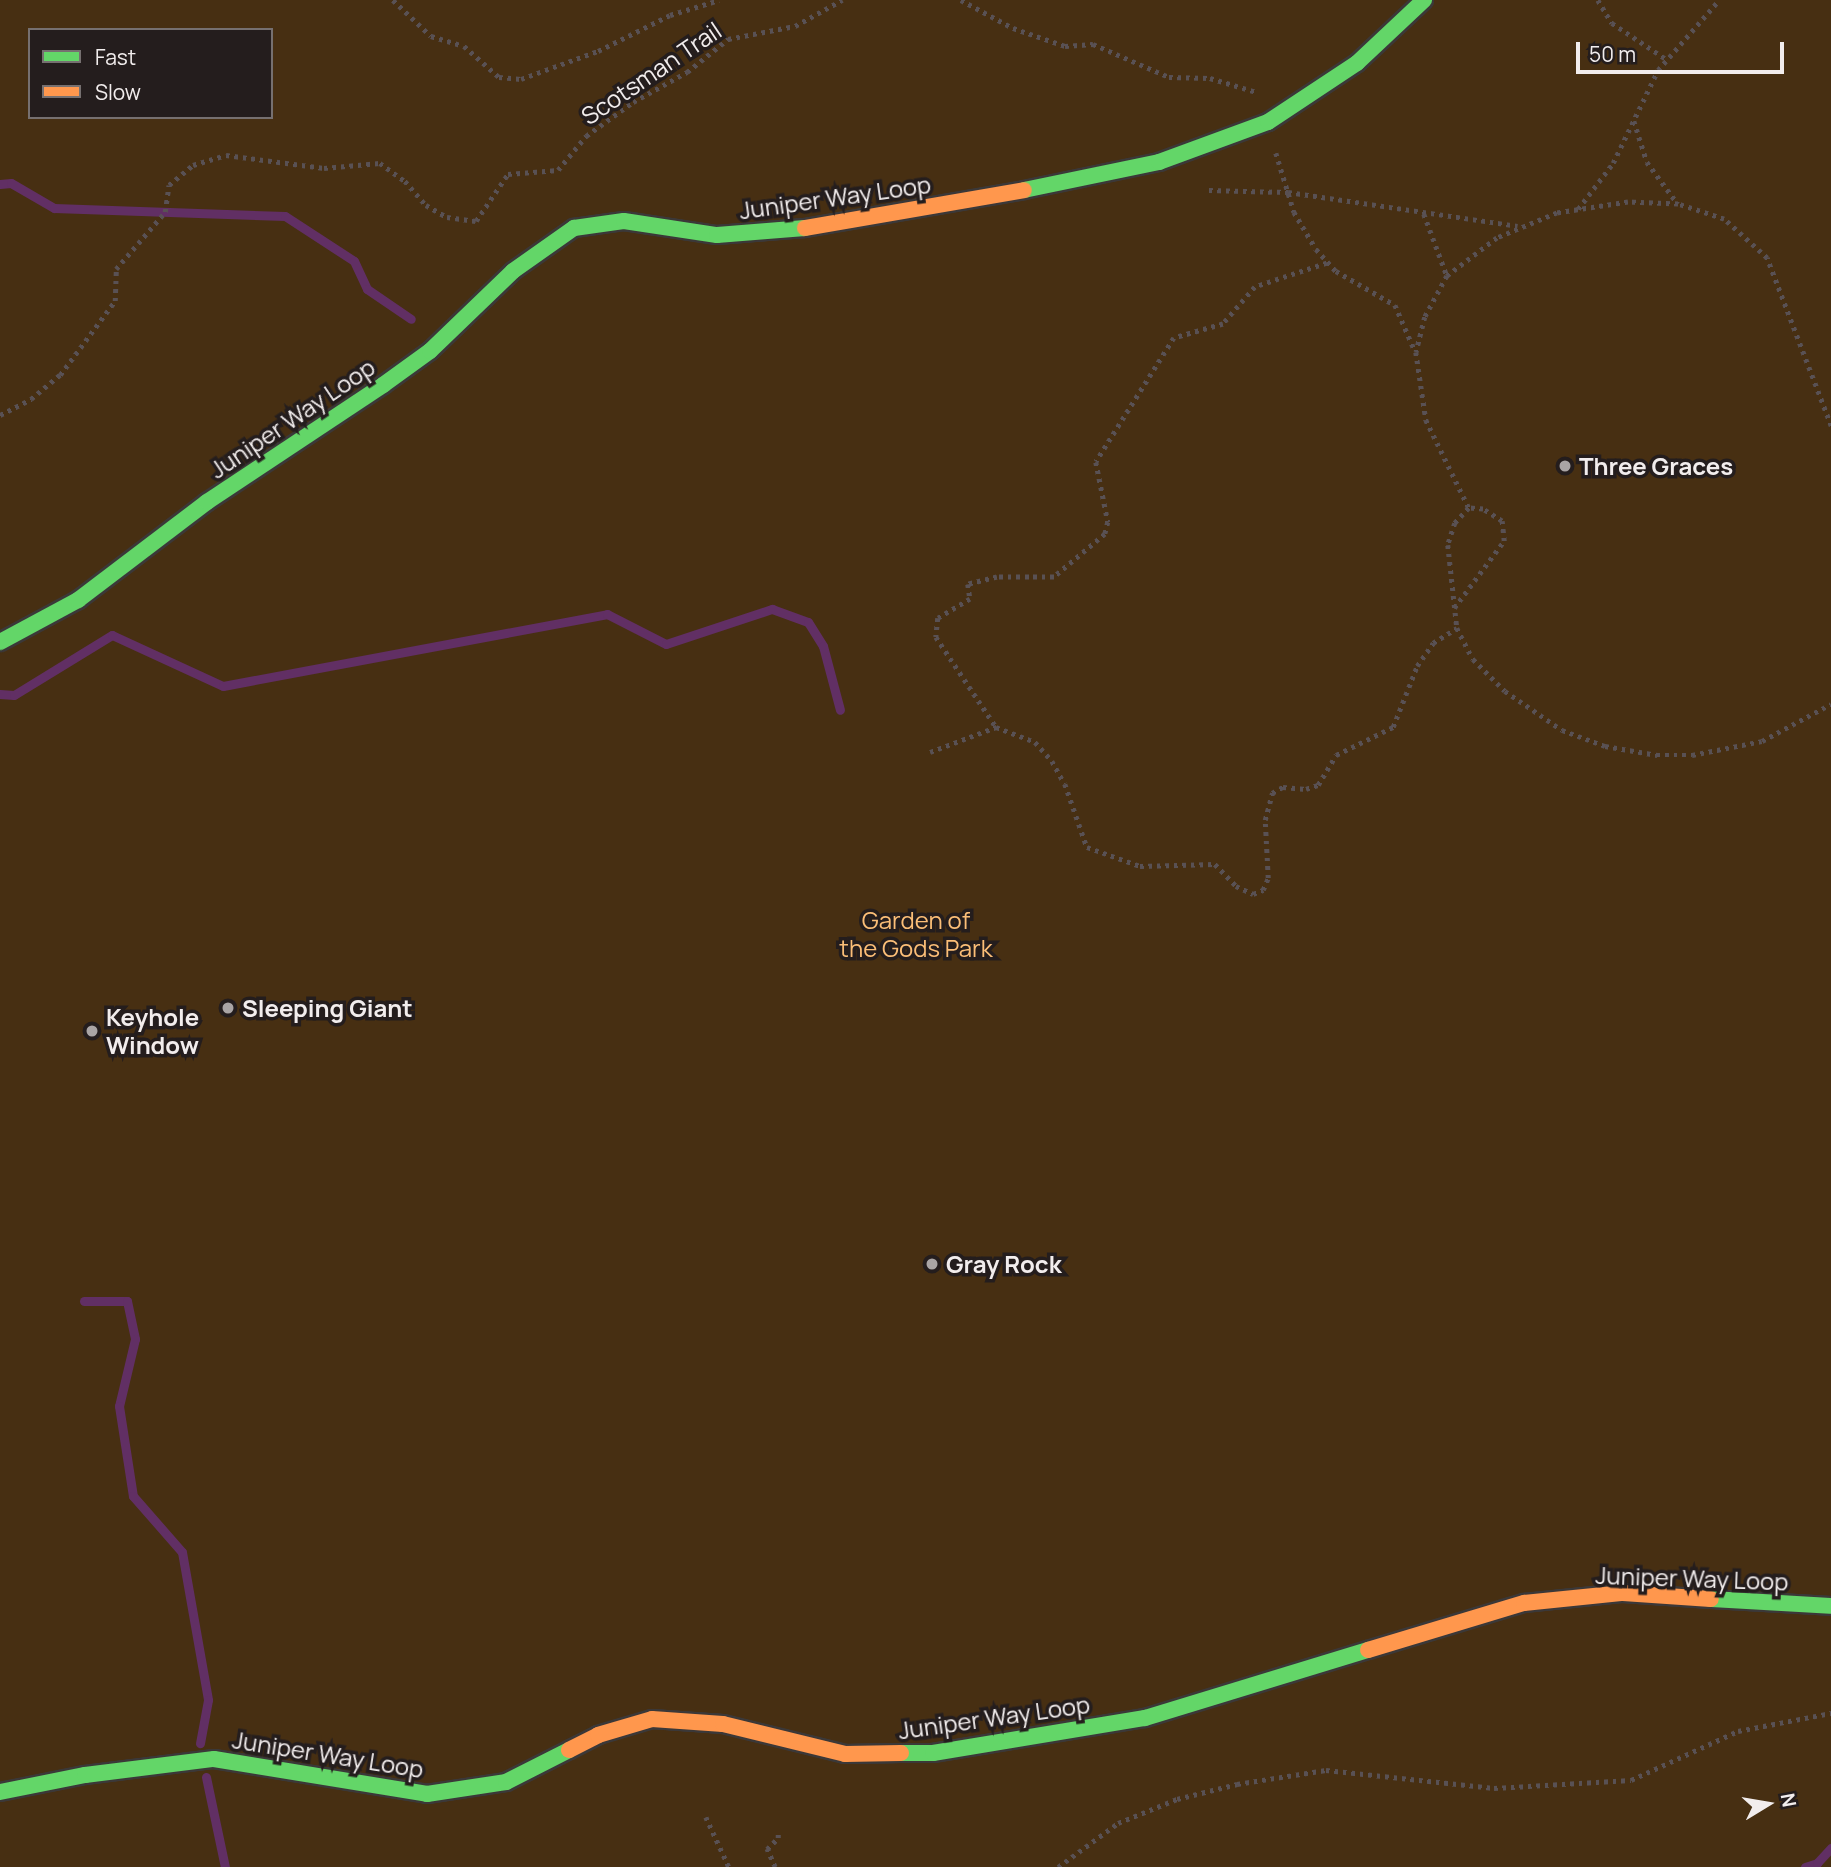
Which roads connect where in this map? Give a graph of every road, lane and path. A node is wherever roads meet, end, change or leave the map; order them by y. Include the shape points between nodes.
1 (393, 0) edge
2 (719, 0) edge
3 (842, 0) edge
4 (961, 0) edge
5 (1424, 0) edge
6 (1598, 0) edge
7 (1720, 0) edge
8 (1666, 59) junction
9 (1633, 120) junction
10 (1268, 122) junction
11 (1209, 190) dead end
12 (1288, 192) junction
13 (1678, 204) junction
14 (1578, 210) junction
15 (1424, 214) junction
16 (1520, 226) junction
17 (1327, 263) junction
18 (1447, 276) junction
19 (1416, 352) junction
20 (0, 415) edge
21 (1831, 426) edge
22 (1469, 508) junction
23 (1454, 608) junction
24 (1457, 628) junction
25 (0, 642) edge
26 (1831, 704) edge
27 (996, 727) junction
28 (930, 752) dead end
29 (1831, 1606) edge
30 (1831, 1713) edge
31 (0, 1792) edge
32 (706, 1816) dead end
33 (778, 1830) dead end
34 (729, 1867) edge
35 (775, 1867) edge
36 (1058, 1867) edge

1 - 2 path, Scotsman Trail via 430,36 464,46 499,77 521,79 598,51 670,15
3 - 20 path, Scotsman Trail via 796,26 728,39 687,72 633,102 586,136 558,170 508,174 476,221 447,217 426,205 405,181 380,163 324,168 226,155 194,165 169,186 165,212 116,269 115,300 60,375 30,400
4 - 10 path via 1013,28 1065,46 1093,44 1169,77 1210,78 1259,93
5 - 10 street, Juniper Way Loop via 1357,63
6 - 8 path via 1612,23
7 - 8 path via 1709,18
8 - 9 path
9 - 13 path via 1647,162
9 - 14 path via 1605,177
10 - 12 path
10 - 25 street, Juniper Way Loop via 1159,162 1044,187 774,233 718,235 624,221 574,228 513,271 430,351 383,385 207,502 78,600
11 - 12 path
12 - 15 path
12 - 17 path via 1304,233
13 - 14 path via 1628,202
13 - 21 path via 1724,219 1767,258
14 - 16 path
15 - 16 path
15 - 18 path
16 - 18 path
17 - 19 path via 1395,305
17 - 27 path via 1255,287 1223,324 1174,338 1096,462 1108,522 1105,534 1054,577 997,577 968,584 970,599 938,618 934,630 939,643 962,670
18 - 19 path via 1425,317
19 - 22 path via 1426,420
22 - 23 path via 1455,523 1448,545
22 - 23 path via 1483,509 1502,521 1504,541
23 - 24 path
24 - 26 path via 1473,659 1524,707 1562,730 1628,751 1692,755 1729,750 1791,730
24 - 27 path via 1433,643 1417,666 1394,727 1336,755 1318,785 1283,787 1272,793 1265,820 1268,878 1258,893 1236,886 1215,864 1140,866 1094,852 1082,839 1072,800 1052,761 1035,742
27 - 28 path
29 - 31 street, Juniper Way Loop via 1623,1593 1524,1603 1145,1718 933,1753 845,1754 723,1724 652,1719 598,1735 506,1782 426,1794 214,1759 85,1775
30 - 36 path via 1738,1731 1631,1780 1494,1788 1326,1770 1237,1784 1177,1799 1118,1823
32 - 34 path
33 - 35 path via 778,1838 767,1849

